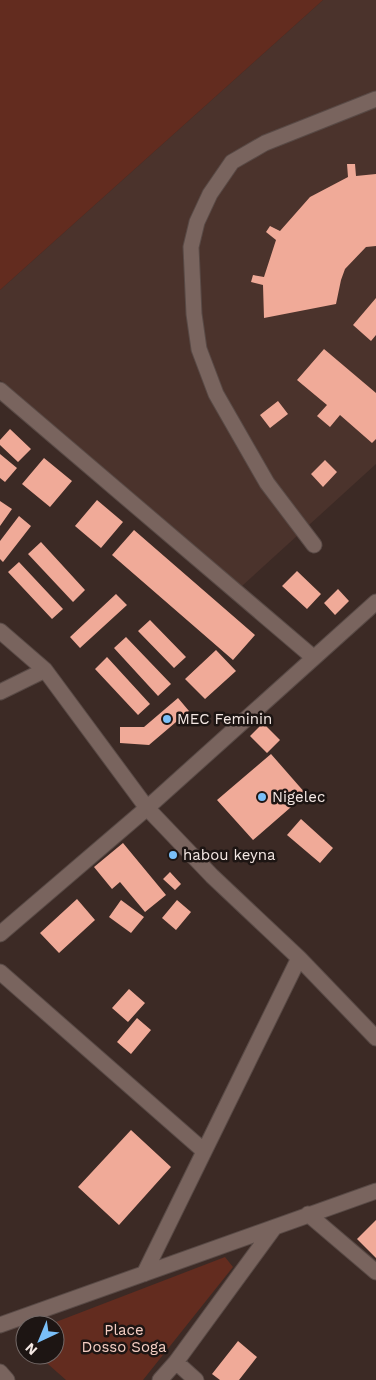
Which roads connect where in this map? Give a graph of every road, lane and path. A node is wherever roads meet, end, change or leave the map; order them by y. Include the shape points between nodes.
1 (376, 99) edge
2 (0, 390) edge
3 (314, 545) dead end
4 (376, 602) edge
5 (0, 631) edge
6 (314, 658) junction
7 (45, 670) junction
8 (0, 692) edge
9 (148, 808) junction
10 (0, 934) edge
11 (299, 958) junction
12 (0, 972) edge
13 (376, 1038) edge
14 (204, 1151) junction
15 (376, 1191) edge
16 (308, 1214) junction
17 (274, 1228) junction
18 (376, 1272) edge
19 (144, 1274) junction
20 (0, 1325) edge
21 (176, 1362) junction
22 (0, 1372) edge
23 (7, 1380) edge
24 (160, 1380) edge
25 (196, 1380) edge

1 - 3 street via 265,143 232,162 210,194 197,222 191,246 199,349 216,394 267,483
2 - 6 street
4 - 6 street
5 - 7 street
6 - 9 street
7 - 8 street
7 - 9 street
9 - 10 street
9 - 11 street via 212,876
11 - 13 street
11 - 14 street
12 - 14 street
14 - 19 street
15 - 16 street
16 - 17 street
16 - 18 street
17 - 19 street
17 - 21 street
19 - 20 street
21 - 24 street
21 - 25 street
22 - 23 street

